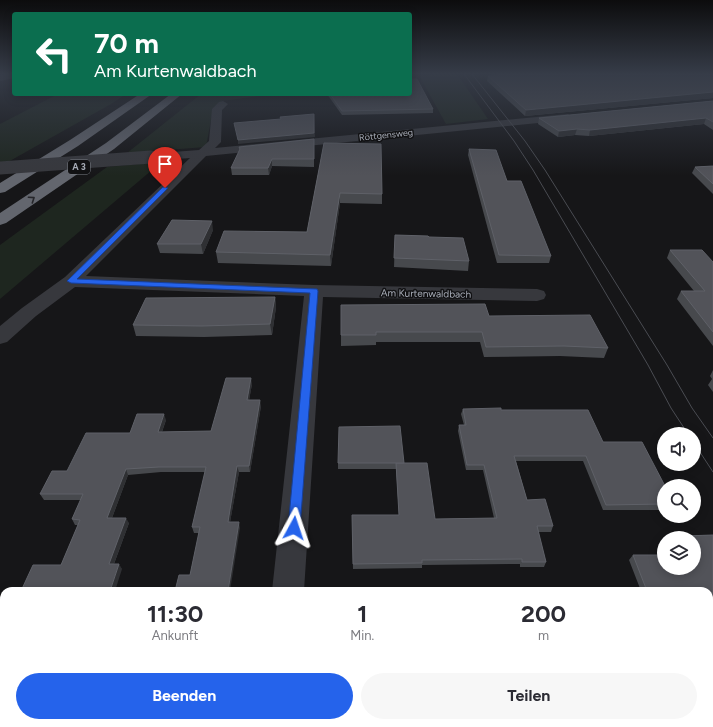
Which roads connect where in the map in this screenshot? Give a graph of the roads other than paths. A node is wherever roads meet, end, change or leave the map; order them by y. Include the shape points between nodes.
1 (125, 108) edge
2 (159, 108) edge
3 (218, 108) edge
4 (579, 115) edge
5 (203, 153) junction
6 (0, 168) edge
7 (0, 189) edge
8 (0, 220) edge
9 (71, 281) junction
10 (314, 291) junction
11 (537, 295) dead end
12 (0, 337) edge
13 (288, 587) edge

1 - 7 highway, A 3
8 -> 2 highway, A 3 via 110,146
3 - 5 street via 215,142
4 - 5 street, Röttgensweg
5 - 6 street, Röttgensweg, bridge
5 - 9 street
9 - 10 street, Am Kurtenwaldbach
9 - 12 street
10 - 11 street, Am Kurtenwaldbach
10 - 13 street

